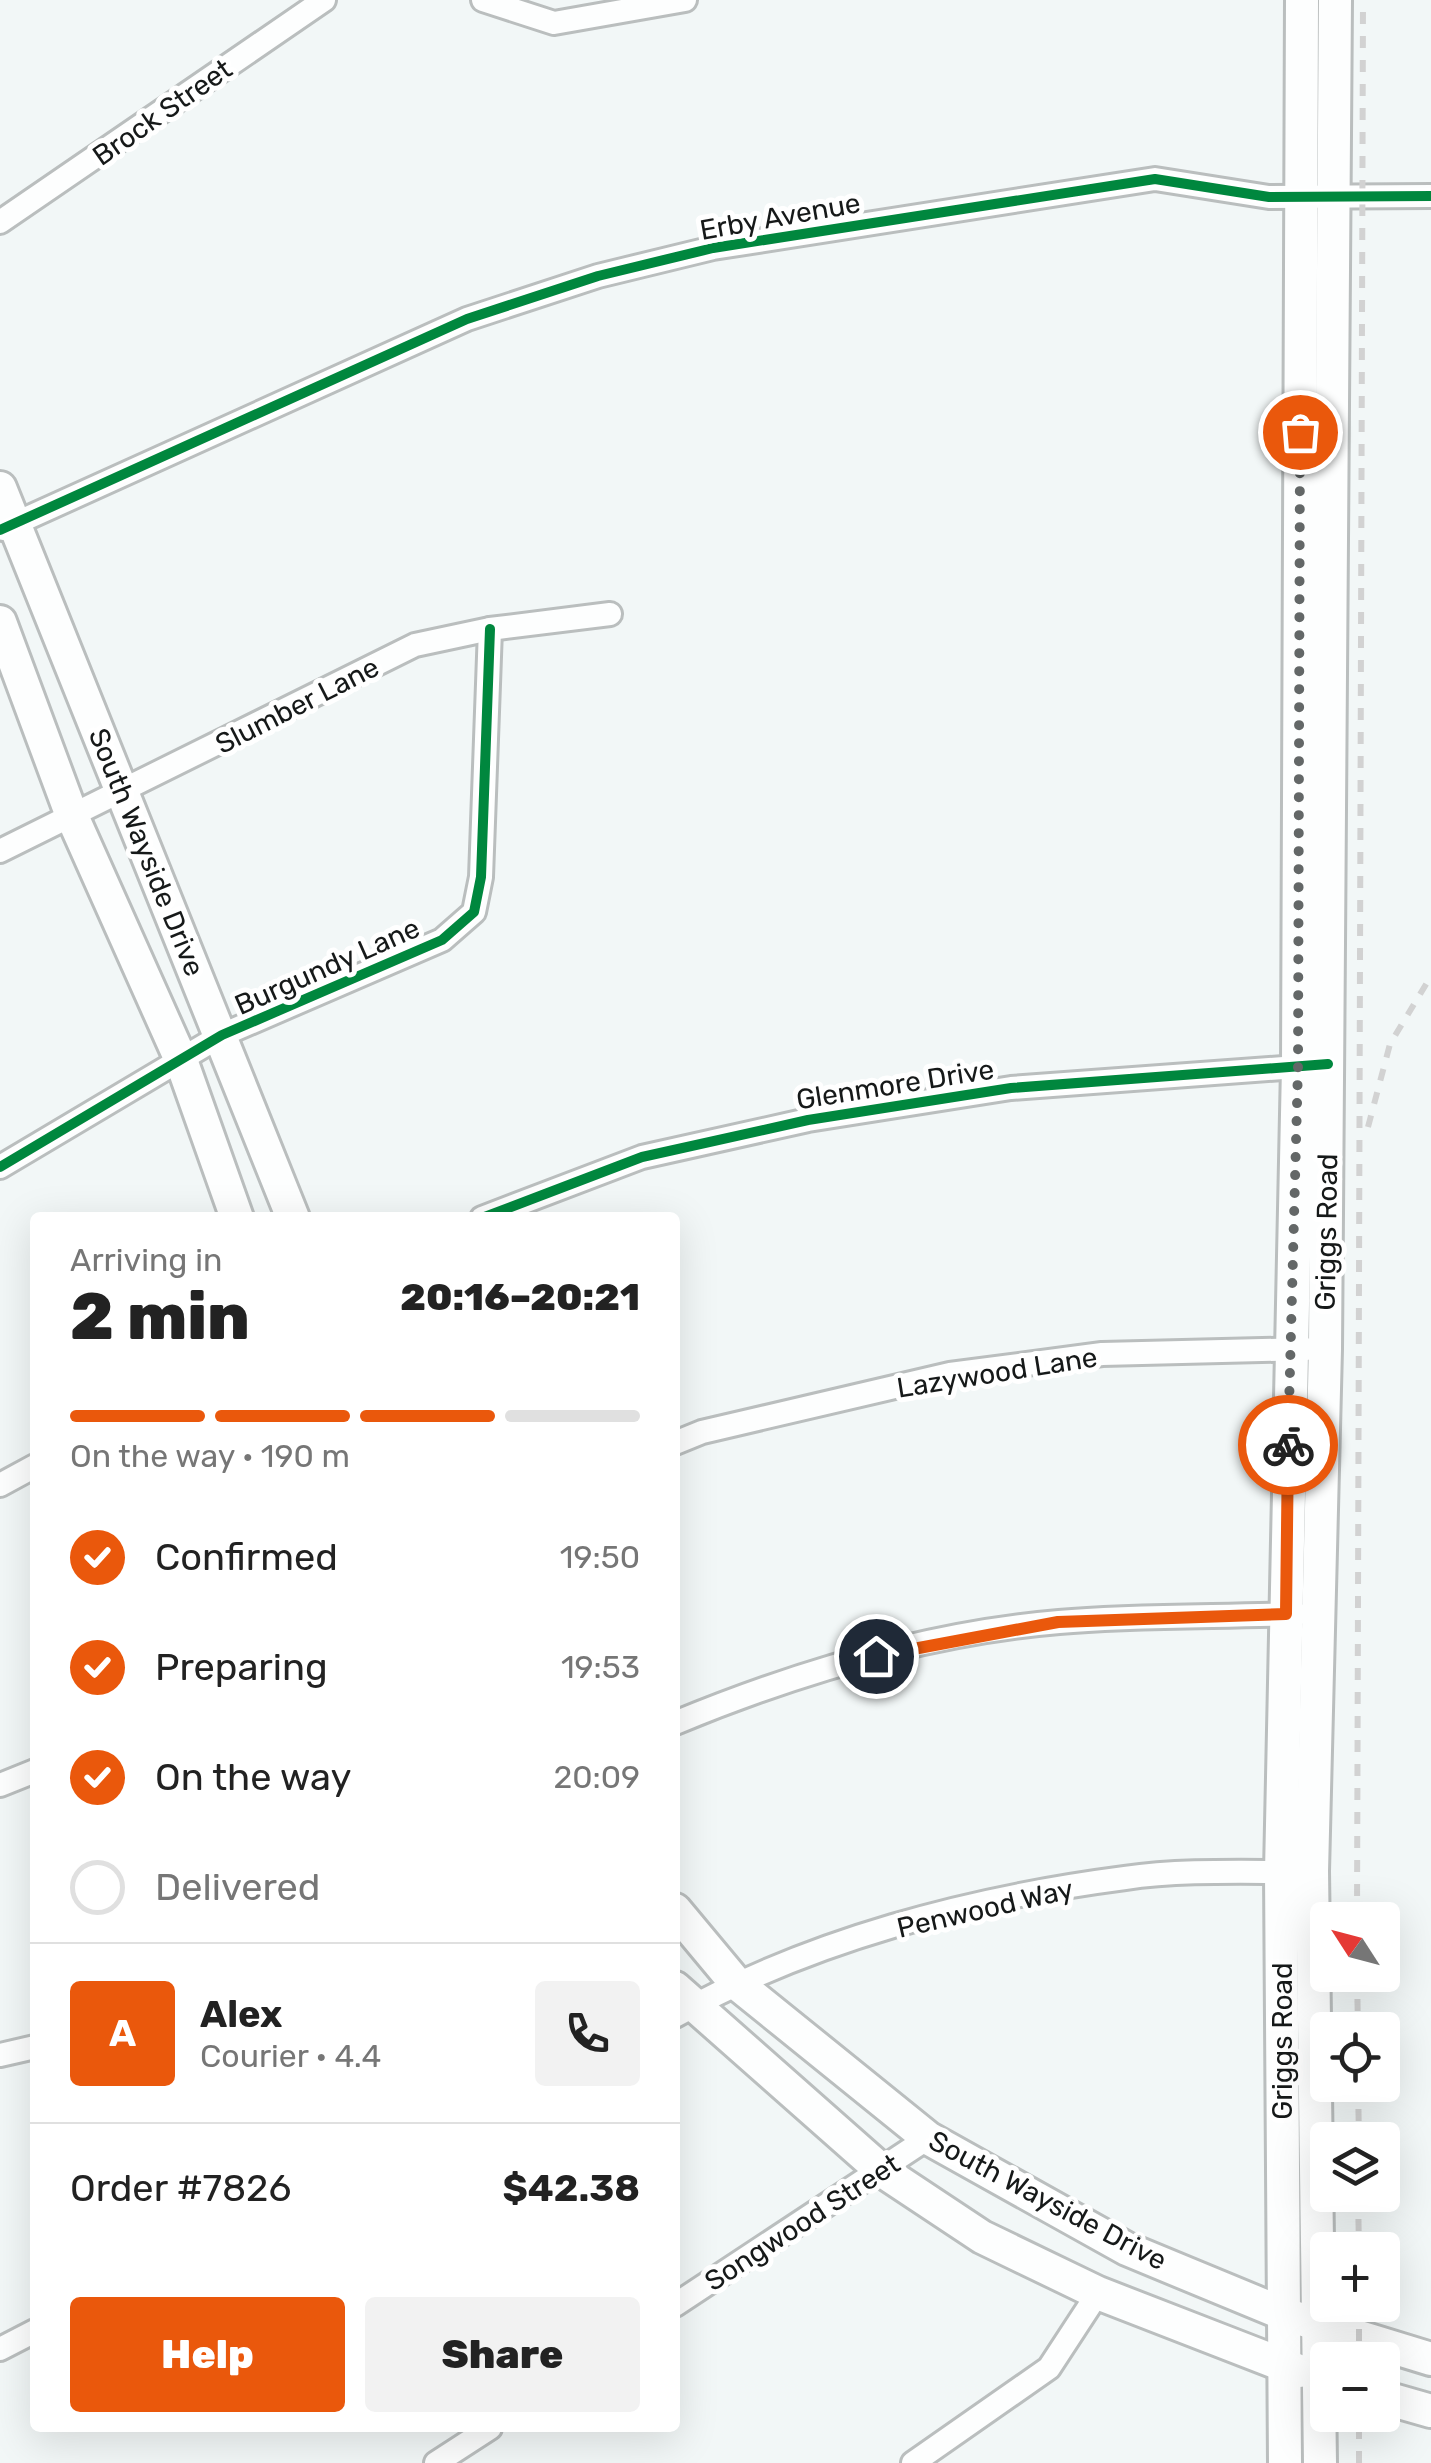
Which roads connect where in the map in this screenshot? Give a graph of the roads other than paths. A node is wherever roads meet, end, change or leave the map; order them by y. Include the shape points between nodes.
1 (324, 0) edge
2 (483, 0) edge
3 (684, 0) edge
4 (1302, 0) edge
5 (1335, 0) edge
6 (1318, 195) junction
7 (1431, 196) edge
8 (0, 222) edge
9 (0, 488) edge
10 (7, 527) edge
11 (610, 614) dead end
12 (0, 622) edge
13 (490, 629) junction
14 (121, 792) junction
15 (72, 816) junction
16 (0, 851) edge
17 (222, 1035) junction
18 (181, 1060) junction
19 (1313, 1065) junction
20 (0, 1167) edge
21 (235, 1212) edge
22 (291, 1212) edge
23 (498, 1212) edge
24 (1290, 1349) junction
25 (1325, 1349) junction
26 (680, 1441) edge
27 (30, 1469) edge
28 (0, 1485) edge
29 (1302, 1613) junction
30 (680, 1721) edge
31 (30, 1773) edge
32 (0, 1785) edge
33 (1296, 1872) junction
34 (680, 1916) edge
35 (735, 1982) junction
36 (681, 2004) edge
37 (30, 2048) edge
38 (0, 2055) edge
39 (928, 2138) junction
40 (881, 2170) junction
41 (1098, 2294) junction
42 (680, 2302) edge
43 (1284, 2314) junction
44 (1317, 2324) junction
45 (30, 2334) edge
46 (1319, 2342) edge
47 (0, 2349) edge
48 (1431, 2360) edge
49 (1284, 2365) junction
50 (1310, 2375) edge
51 (1400, 2402) edge
52 (1431, 2411) edge
53 (484, 2432) edge
54 (1321, 2432) edge
55 (441, 2462) edge
56 (913, 2463) edge
57 (1285, 2463) edge
58 (1320, 2463) edge

1 - 8 street, Brock Street
2 - 3 street via 554,24
4 - 6 main road, Griggs Road
5 - 6 main road, Griggs Road
6 - 7 street, Erby Avenue
6 - 10 street, Erby Avenue via 1268,196 1155,179 712,248 598,276 468,320
6 - 19 main road, Griggs Road
9 - 10 main road, South Wayside Drive
10 - 14 main road, South Wayside Drive
11 - 13 street, Slumber Lane
12 - 15 main road, South Wayside Drive
13 - 14 street, Slumber Lane via 415,646
13 - 17 street, Burgundy Lane via 482,877 474,912 442,940
14 - 15 street, Slumber Lane
14 - 17 main road, South Wayside Drive
15 - 16 street, Slumber Lane
15 - 18 main road, South Wayside Drive
17 - 18 street, Burgundy Lane
17 - 22 main road, South Wayside Drive
18 - 20 street, Burgundy Lane
18 - 21 main road, South Wayside Drive
19 - 23 street, Glenmore Drive via 1011,1088 808,1120 642,1157
19 - 24 main road, Griggs Road
19 - 25 main road, Griggs Road
24 - 25 street, Lazywood Lane
24 - 26 street, Lazywood Lane via 1102,1354 950,1374
24 - 29 main road, Griggs Road
25 - 29 main road, Griggs Road
27 - 28 street
29 - 30 street via 1058,1622 907,1647 751,1692
29 - 33 main road, Griggs Road
31 - 32 street
33 - 35 street, Penwood Way via 1127,1877 930,1916
33 - 43 main road, Griggs Road
33 - 44 main road, Griggs Road
34 - 35 main road, South Wayside Drive
35 - 36 street, Penwood Way
35 - 39 main road, South Wayside Drive
36 - 40 main road, South Wayside Drive
37 - 38 street
39 - 40 street, Songwood Street
39 - 43 main road, South Wayside Drive via 1127,2249
40 - 41 main road, South Wayside Drive via 982,2237
40 - 42 street, Songwood Street
41 - 49 main road, South Wayside Drive
41 - 56 street via 1049,2368
43 - 44 main road, South Wayside Drive
43 - 49 main road, Griggs Road
44 - 46 main road, Griggs Road
44 - 48 main road, South Wayside Drive
45 - 47 street
49 - 50 main road, South Wayside Drive
49 - 57 main road, Griggs Road
51 - 52 main road
53 - 55 street
54 - 58 main road, Griggs Road

